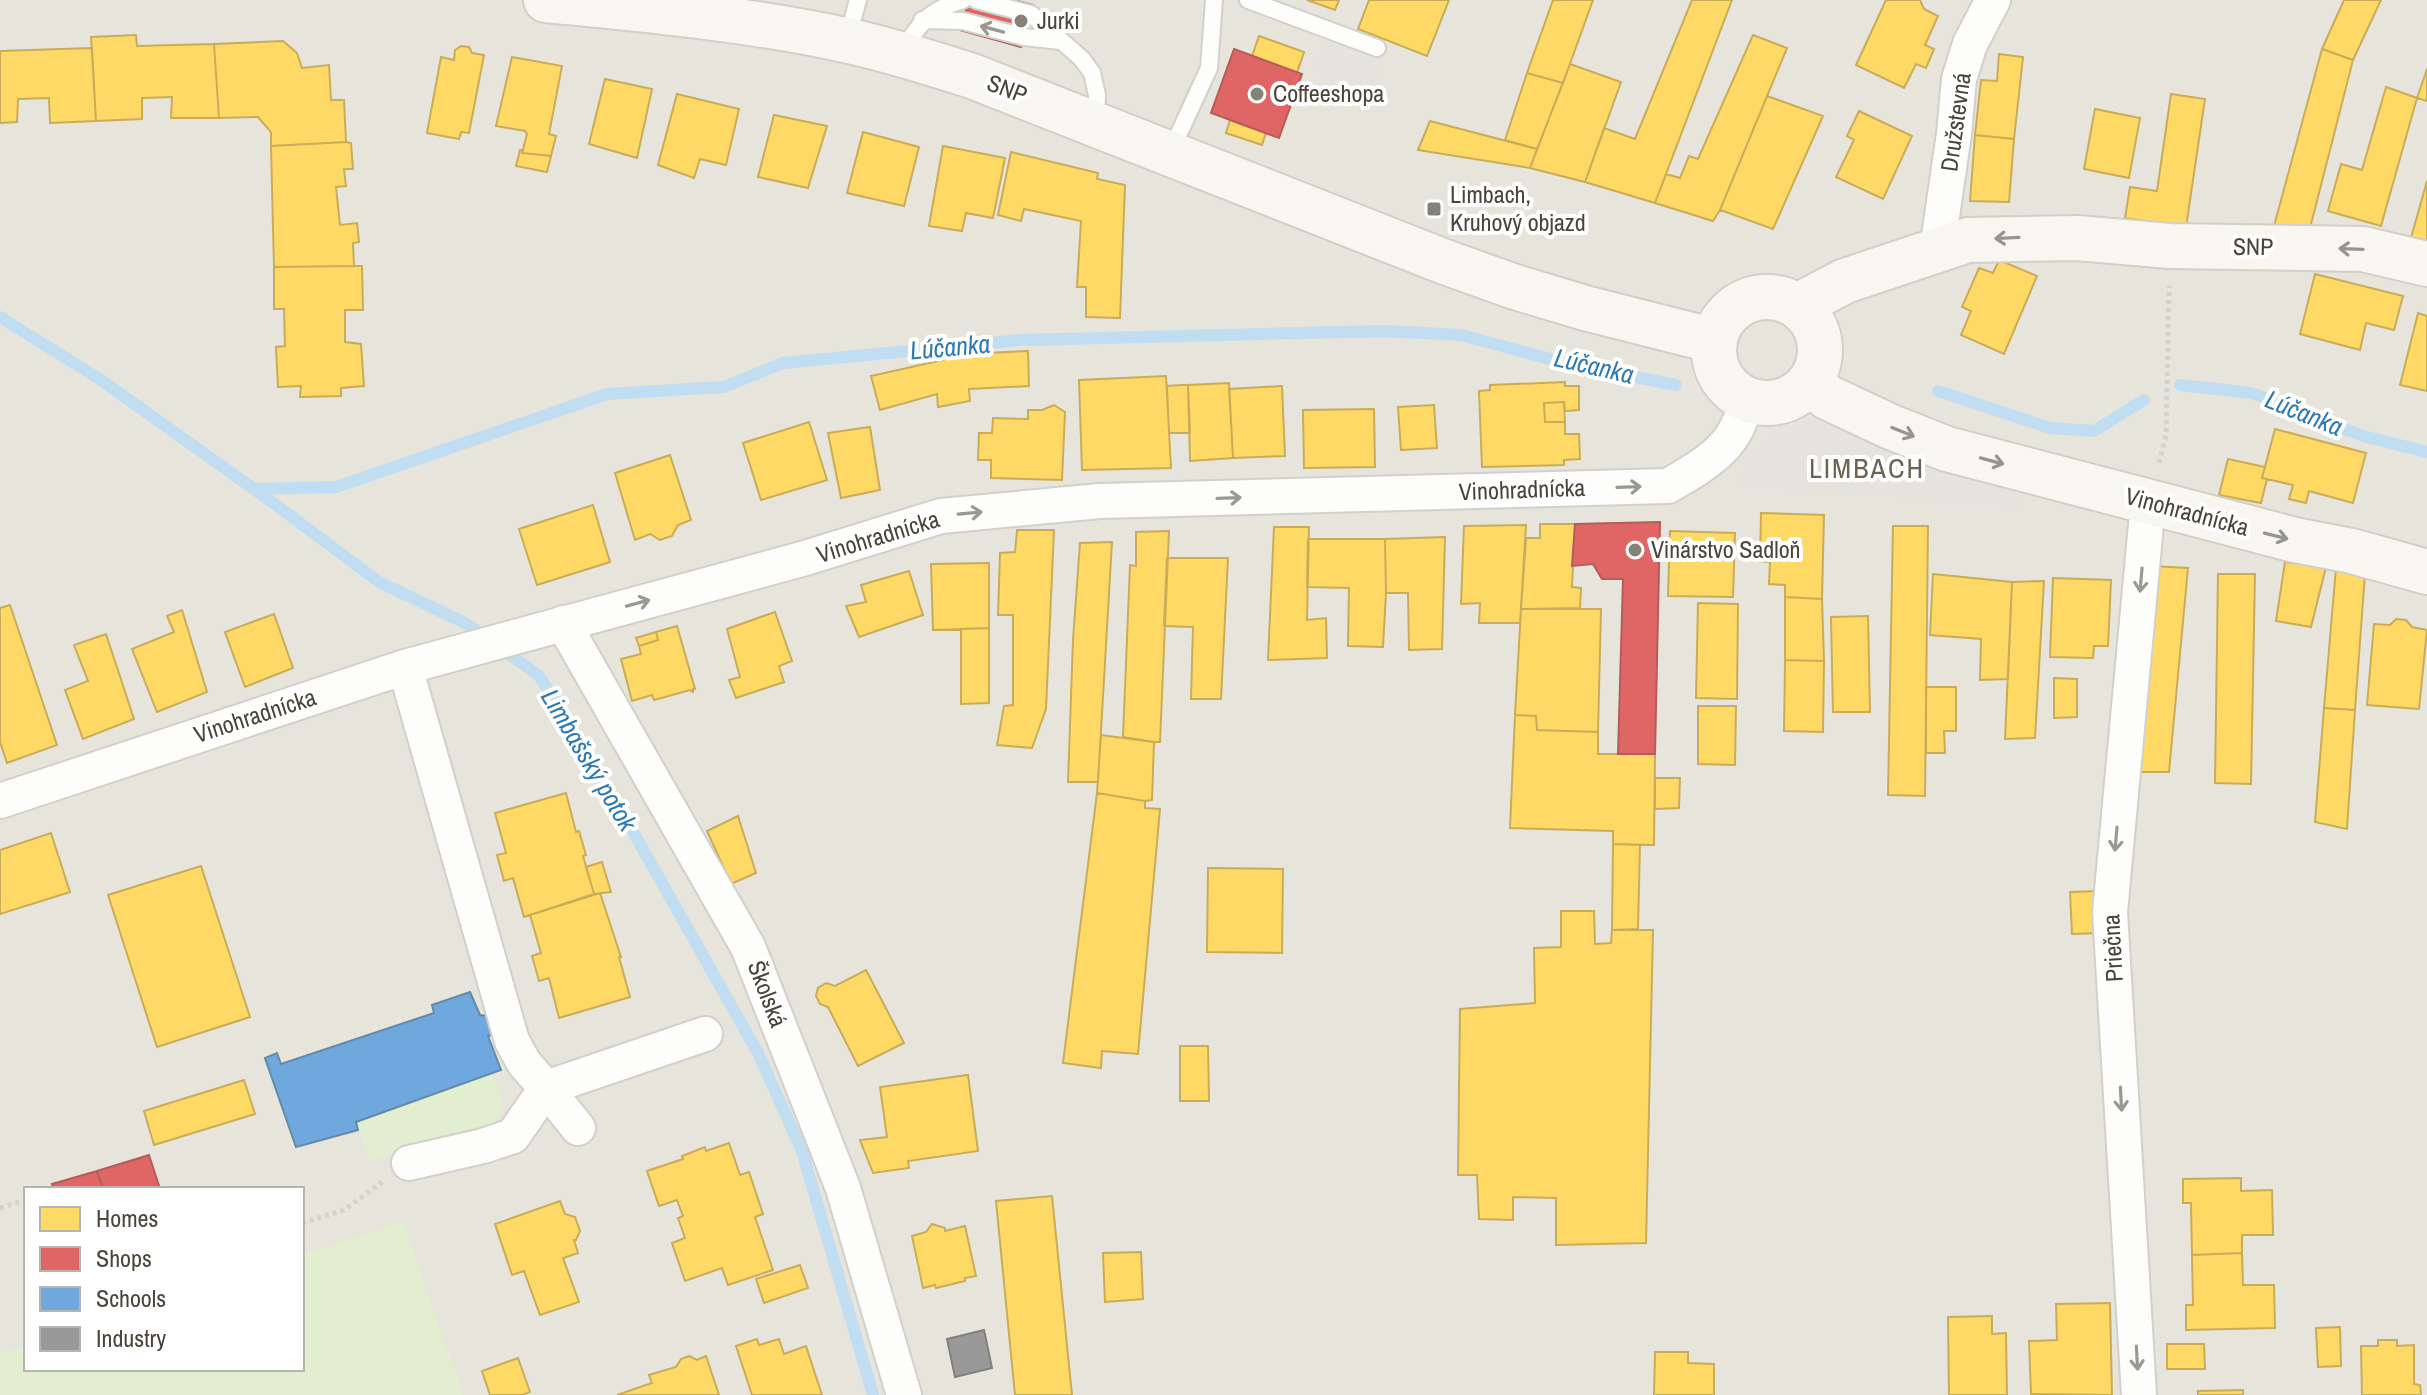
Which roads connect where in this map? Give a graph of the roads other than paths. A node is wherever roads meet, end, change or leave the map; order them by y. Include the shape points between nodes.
1 (546, 0) edge
2 (963, 0) edge
3 (976, 0) edge
4 (1214, 0) edge
5 (1248, 0) edge
6 (1993, 0) edge
7 (852, 20) edge
8 (912, 37) junction
9 (1061, 41) junction
10 (1377, 48) dead end
11 (1096, 123) junction
12 (1170, 153) junction
13 (1937, 250) junction
14 (2427, 264) edge
15 (1797, 306) junction
16 (1715, 341) junction
17 (1810, 382) junction
18 (1746, 399) junction
19 (2148, 503) junction
20 (2427, 572) edge
21 (563, 623) junction
22 (405, 667) junction
23 (0, 801) edge
24 (705, 1034) dead end
25 (546, 1088) junction
26 (578, 1128) dead end
27 (409, 1163) road end
28 (904, 1395) edge
29 (2139, 1395) edge

1 - 7 street, SNP via 734,21
2 - 8 lane via 947,4
3 - 9 lane via 1031,14
4 - 12 lane via 1209,68
5 - 10 lane
6 - 13 street, Družstevná via 1959,79
7 - 8 street, SNP
9 -> 8 lane via 963,21
8 - 11 street, SNP via 972,76
9 - 11 lane via 1092,73
11 - 12 street, SNP
12 - 16 street, SNP via 1515,287
14 -> 13 street, SNP via 2363,249 2170,246 2077,238 1968,240
13 - 15 street, SNP via 1845,281
15 - 16 street via 1764,297 1746,301 1720,324
15 - 17 street via 1819,341 1818,367
16 - 18 street via 1720,375
17 - 18 street via 1781,402
17 -> 19 street, Vinohradnícka via 1827,397 1947,449
21 -> 18 street, Vinohradnícka via 941,516 1100,501 1668,486 1725,447 1743,418
19 -> 20 street, Vinohradnícka
19 -> 29 street, Priečna via 2110,912
21 - 22 street, Vinohradnícka
21 - 28 street, Školská via 748,947 843,1188
22 - 23 street, Vinohradnícka
22 - 25 street via 512,1041
24 - 25 street
25 - 26 street
25 - 27 street via 513,1136

